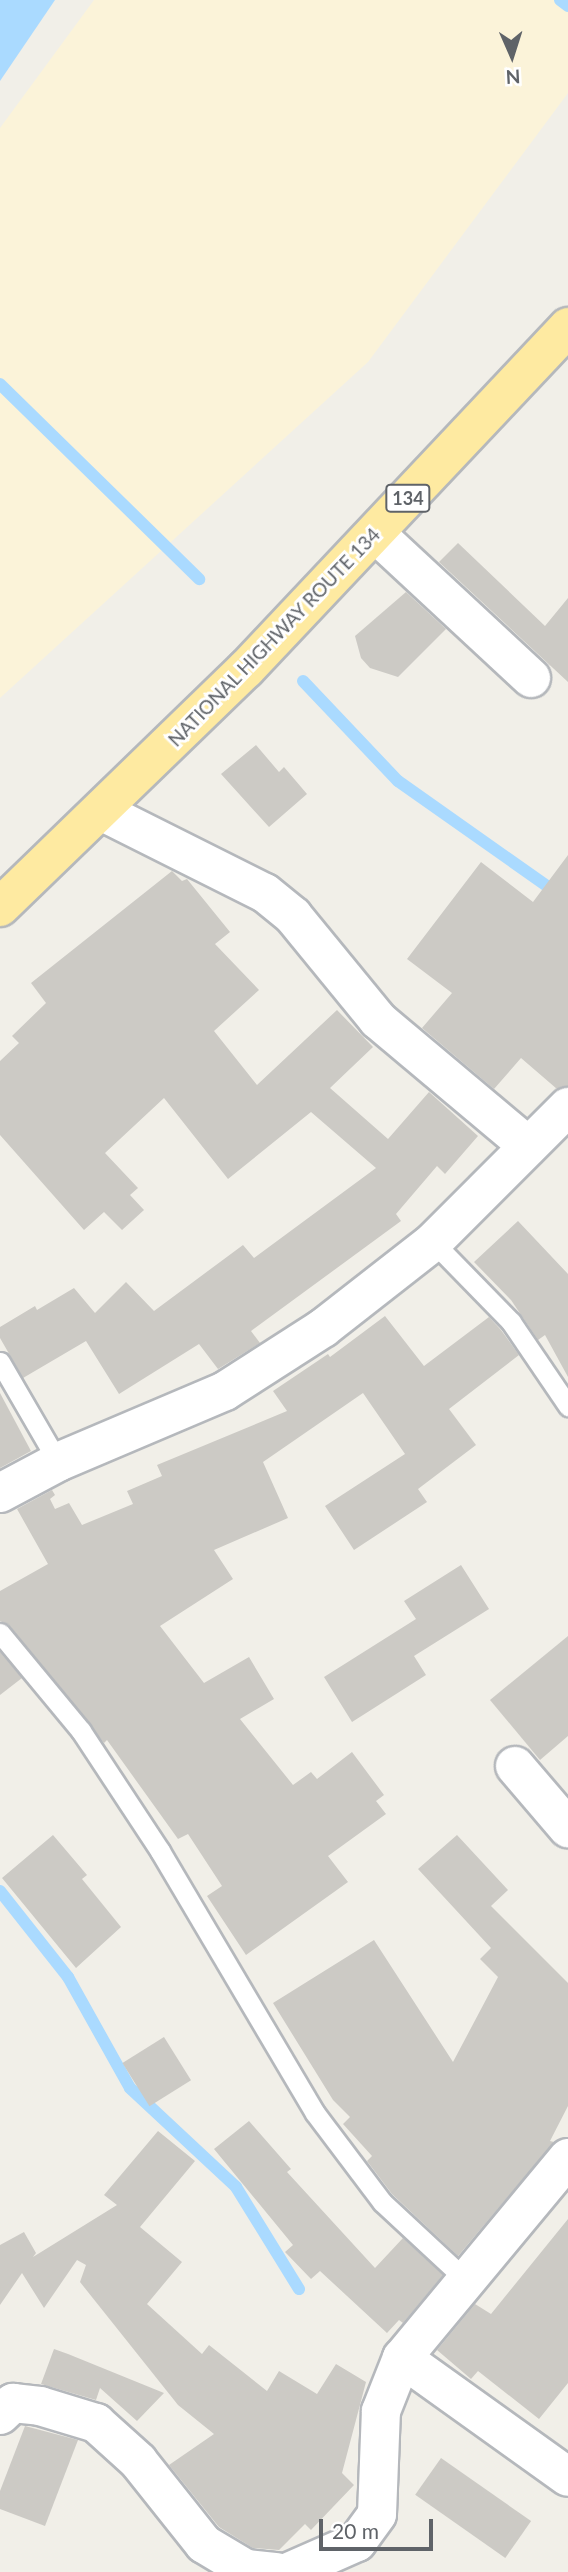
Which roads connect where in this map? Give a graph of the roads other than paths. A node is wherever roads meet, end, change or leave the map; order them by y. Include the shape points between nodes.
1 (568, 327) edge
2 (375, 533) junction
3 (531, 678) dead end
4 (101, 811) junction
5 (0, 907) edge
6 (553, 1129) edge
7 (433, 1242) junction
8 (0, 1362) edge
9 (568, 1406) edge
10 (58, 1462) junction
11 (0, 1493) edge
12 (0, 1633) edge
13 (515, 1766) dead end
14 (555, 1788) edge
15 (568, 1828) edge
16 (568, 2158) edge
17 (466, 2280) junction
18 (402, 2358) junction
19 (0, 2415) edge
20 (564, 2467) edge
21 (276, 2572) edge
22 (289, 2572) edge

1 - 2 highway, NATIONAL HIGHWAY ROUTE 134 / 134
2 - 3 street
2 - 4 highway, NATIONAL HIGHWAY ROUTE 134 / 134
4 - 5 highway, NATIONAL HIGHWAY ROUTE 134 / 134
4 - 6 street via 265,893 293,916 379,1020
6 - 7 street
7 - 9 lane via 511,1322
7 - 10 street via 323,1328 225,1391
8 - 10 lane
10 - 11 street
12 - 17 lane via 82,1731 153,1840 315,2113 382,2202
13 - 14 street
14 - 15 street
16 - 17 street
17 - 18 street
18 - 20 street
18 - 22 street via 381,2411 377,2514 357,2542
19 - 21 street via 13,2403 96,2423 138,2461 204,2544 246,2569

